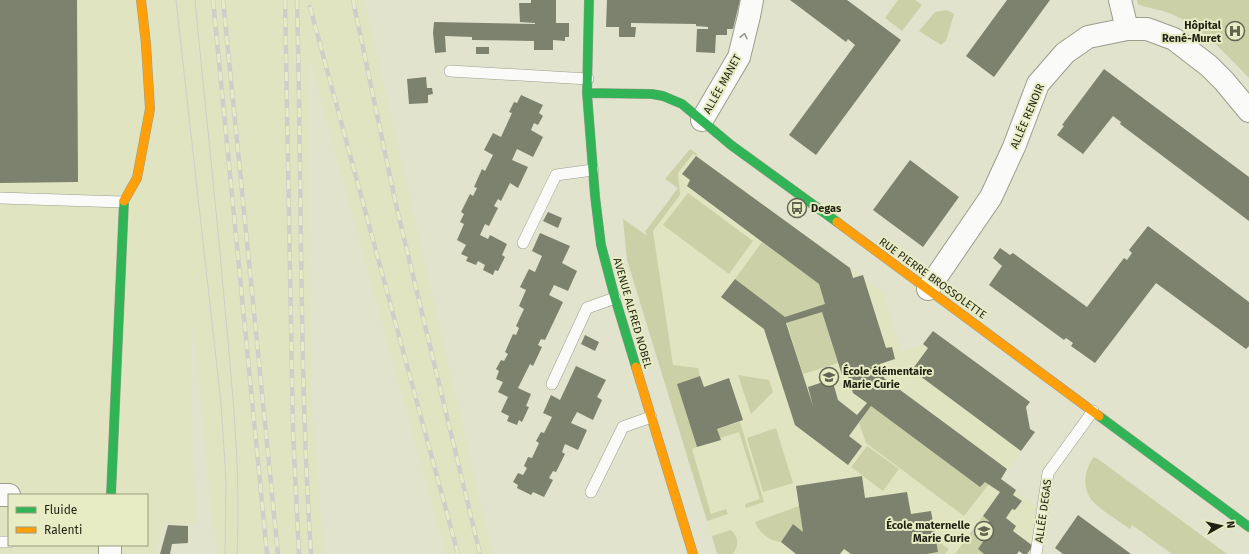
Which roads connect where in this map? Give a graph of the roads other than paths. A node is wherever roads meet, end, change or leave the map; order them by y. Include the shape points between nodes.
1 (141, 0) edge
2 (589, 0) edge
3 (752, 0) edge
4 (1120, 0) edge
5 (1127, 29) junction
6 (450, 71) dead end
7 (588, 76) junction
8 (587, 93) junction
9 (1249, 111) edge
10 (702, 120) junction
11 (593, 170) junction
12 (0, 198) edge
13 (123, 202) junction
14 (523, 243) dead end
15 (928, 289) junction
16 (615, 298) junction
17 (552, 384) dead end
18 (1093, 411) junction
19 (651, 417) junction
20 (591, 492) dead end
21 (111, 494) edge
22 (1249, 527) edge
23 (693, 554) edge
24 (1036, 554) edge

1 - 13 street via 150,109 137,178
2 - 7 street, AVENUE ALFRED NOBEL
10 -> 3 street, ALLÉE MANET via 739,57
4 - 5 street
5 - 9 street, ALLÉE RENOIR via 1147,29 1174,40 1209,66
5 - 15 street, ALLÉE RENOIR via 1088,37 1065,53 1038,84 991,197
6 - 7 lane
7 - 8 street, AVENUE ALFRED NOBEL
8 - 10 street, RUE PIERRE BROSSOLETTE via 663,96 682,104
8 - 11 street, AVENUE ALFRED NOBEL
10 - 15 street, RUE PIERRE BROSSOLETTE via 731,145
11 - 14 lane via 556,175
11 - 16 street, AVENUE ALFRED NOBEL via 601,246
12 - 13 lane
13 - 21 street
15 - 18 street, RUE PIERRE BROSSOLETTE
16 - 17 lane via 587,308
16 - 19 street, AVENUE ALFRED NOBEL
18 - 22 street, RUE PIERRE BROSSOLETTE
18 - 24 lane, ALLÉE DEGAS via 1048,474
19 - 20 lane via 623,427
19 - 23 street, AVENUE ALFRED NOBEL

